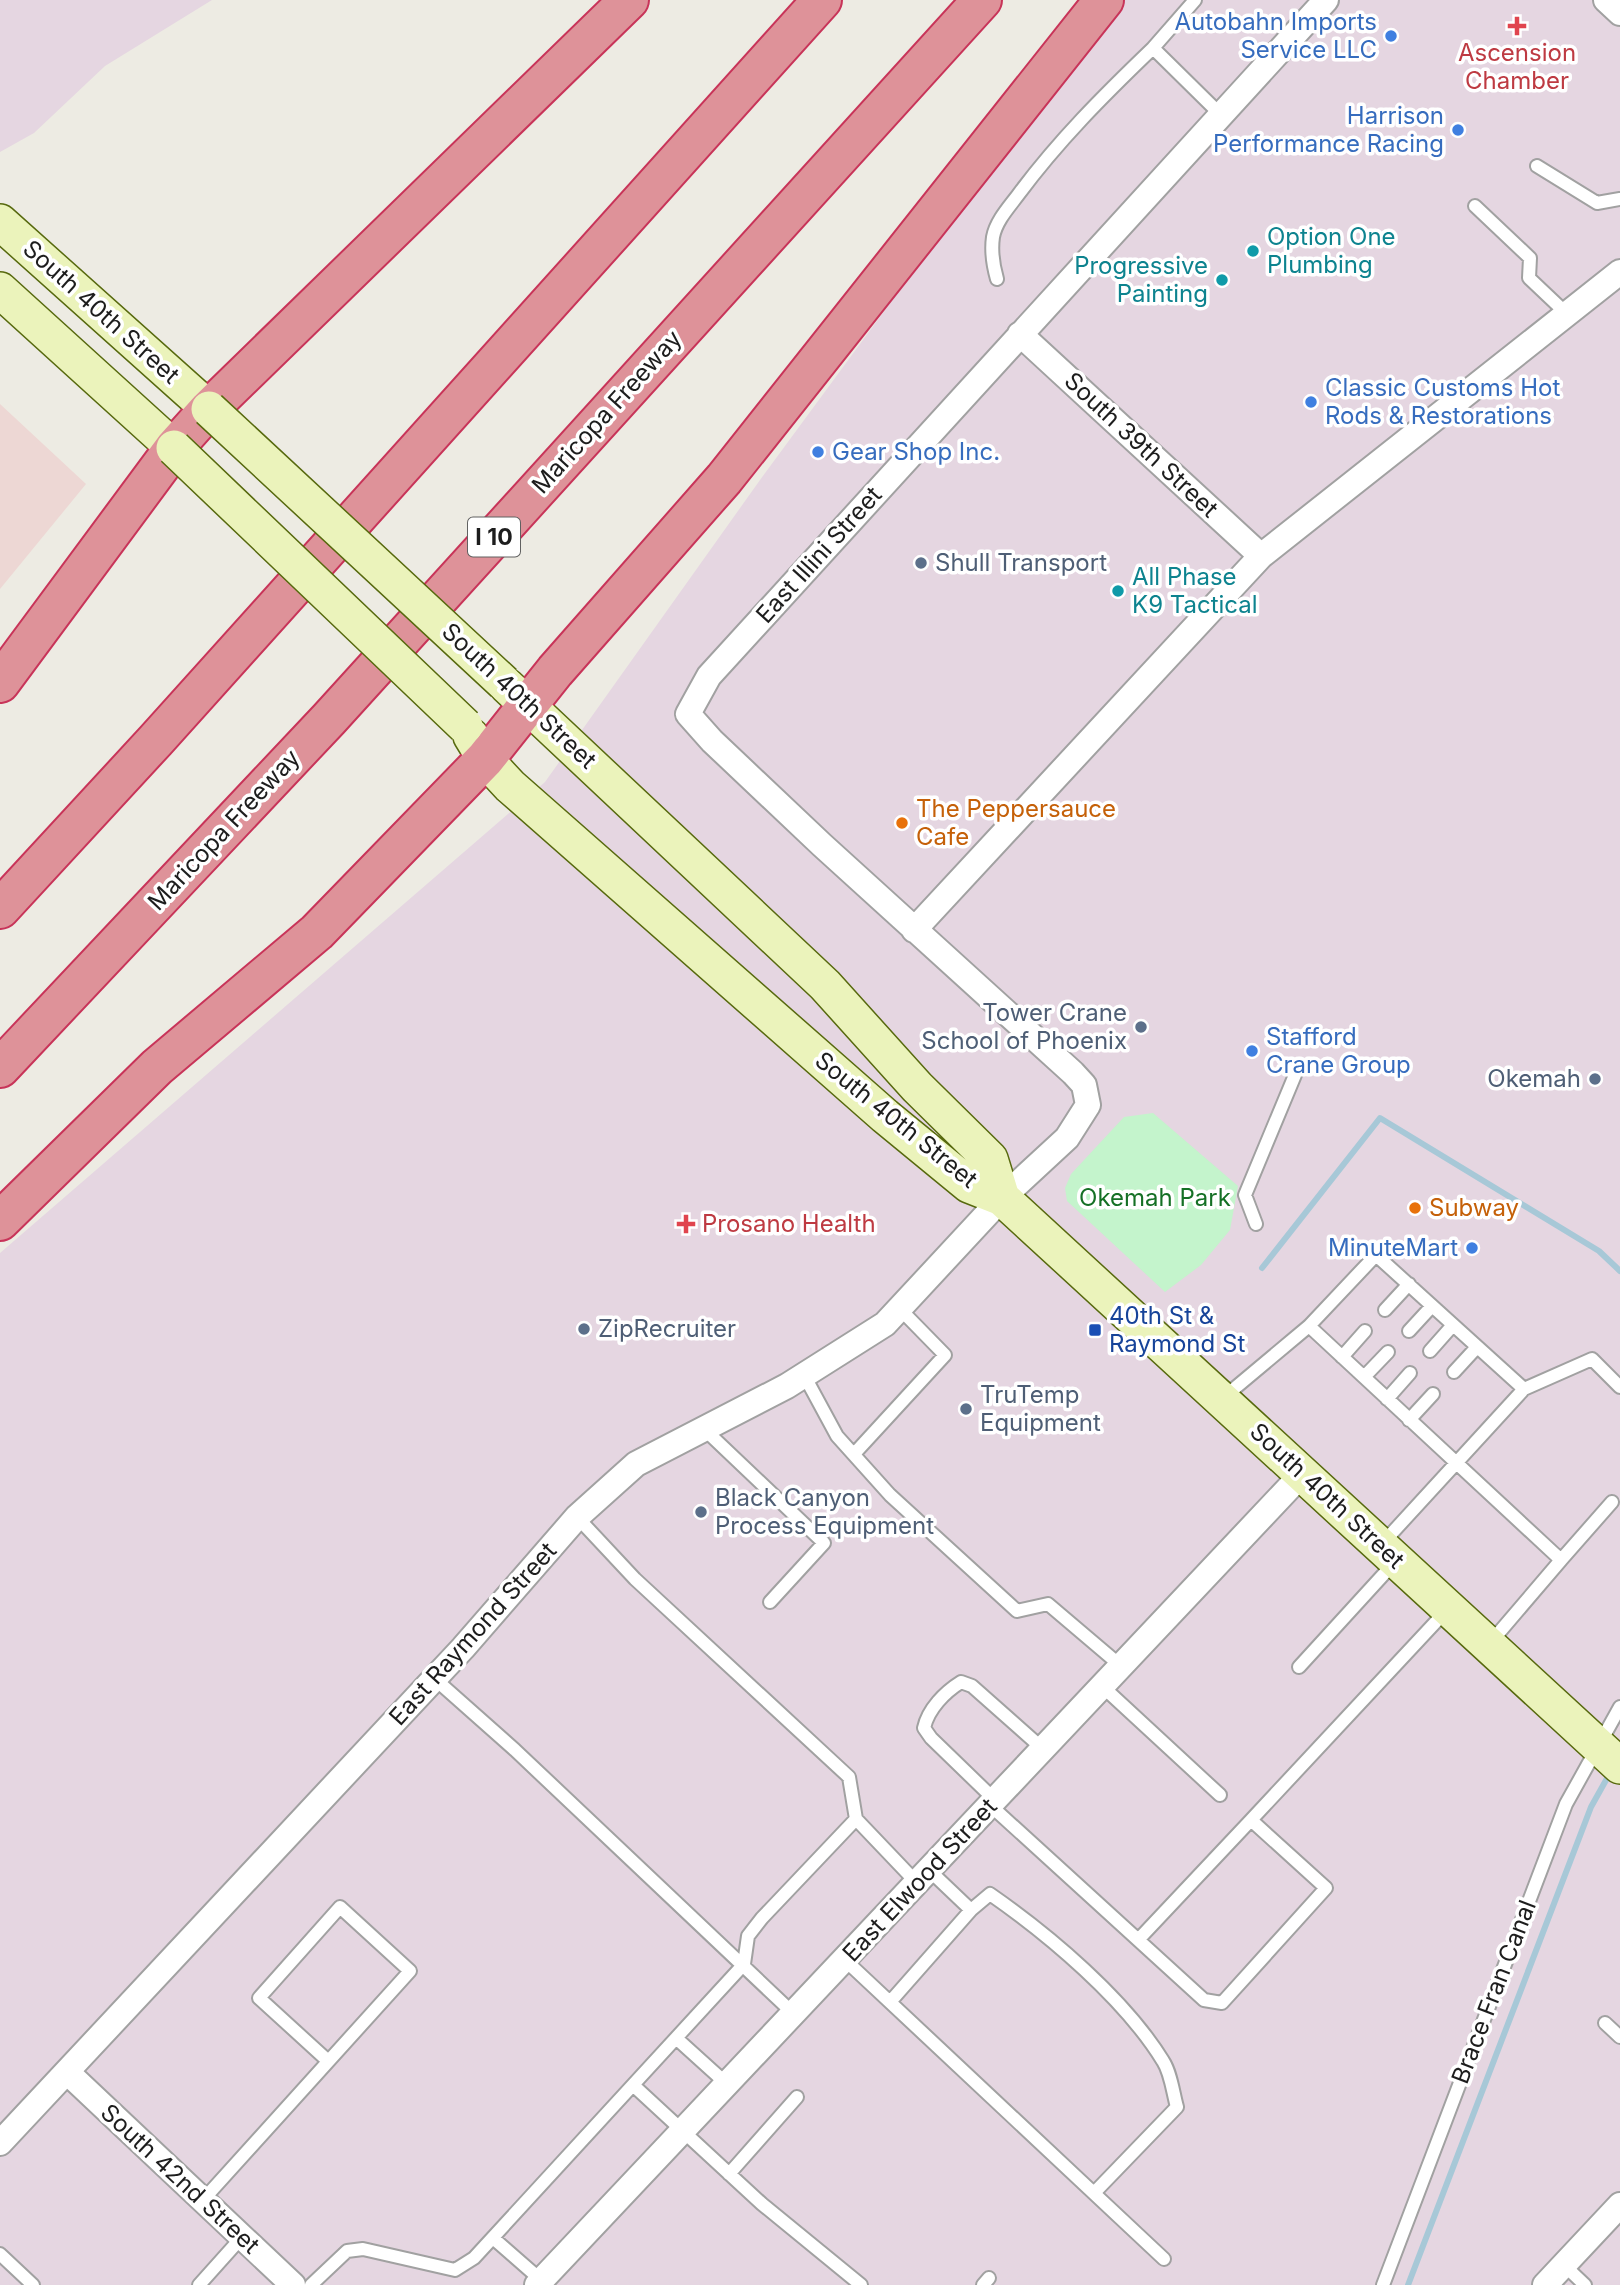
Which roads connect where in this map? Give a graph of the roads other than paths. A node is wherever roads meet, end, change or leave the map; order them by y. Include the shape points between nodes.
1 (629, 0) edge
2 (822, 0) edge
3 (982, 0) edge
4 (1104, 0) edge
5 (1195, 0) edge
6 (1326, 0) edge
7 (1606, 0) edge
8 (1620, 13) edge
9 (1153, 48) junction
10 (1221, 115) junction
11 (1537, 166) dead end
12 (1620, 199) edge
13 (1475, 206) dead end
14 (0, 222) edge
15 (1620, 272) edge
16 (997, 279) dead end
17 (0, 290) edge
18 (1567, 314) junction
19 (1020, 334) junction
20 (209, 409) junction
21 (174, 449) junction
22 (1261, 556) junction
23 (0, 683) edge
24 (517, 694) junction
25 (688, 714) joint
26 (485, 759) junction
27 (0, 909) edge
28 (914, 930) junction
29 (0, 1068) edge
30 (1295, 1075) dead end
31 (1002, 1198) junction
32 (0, 1221) edge
33 (1256, 1224) dead end
34 (1409, 1284) junction
35 (1432, 1306) junction
36 (900, 1308) junction
37 (1385, 1310) dead end
38 (1453, 1325) junction
39 (1310, 1326) junction
40 (1365, 1331) dead end
41 (1409, 1331) dead end
42 (1477, 1347) junction
43 (1430, 1351) dead end
44 (1388, 1352) dead end
45 (1342, 1357) junction
46 (1454, 1372) dead end
47 (1410, 1373) dead end
48 (804, 1375) junction
49 (1364, 1377) junction
50 (1620, 1387) edge
51 (1524, 1389) junction
52 (1433, 1394) dead end
53 (1387, 1399) junction
54 (1222, 1400) junction
55 (1409, 1420) junction
56 (703, 1428) junction
57 (854, 1454) junction
58 (1456, 1464) junction
59 (1303, 1473) junction
60 (1612, 1502) dead end
61 (577, 1517) junction
62 (1389, 1553) junction
63 (1561, 1560) junction
64 (770, 1602) dead end
65 (1448, 1608) junction
66 (1489, 1645) junction
67 (1121, 1666) junction
68 (1299, 1667) dead end
69 (435, 1679) junction
70 (1102, 1686) junction
71 (1620, 1707) edge
72 (1043, 1749) junction
73 (1605, 1752) edge
74 (1220, 1795) dead end
75 (992, 1802) junction
76 (856, 1819) junction
77 (1251, 1820) junction
78 (923, 1876) junction
79 (971, 1910) junction
80 (1138, 1940) junction
81 (845, 1961) junction
82 (744, 1964) junction
83 (890, 2002) junction
84 (794, 2014) junction
85 (1605, 2023) dead end
86 (1620, 2037) edge
87 (676, 2038) junction
88 (327, 2060) junction
89 (68, 2073) junction
90 (633, 2085) junction
91 (728, 2085) junction
92 (797, 2097) dead end
93 (684, 2132) junction
94 (0, 2143) edge
95 (729, 2174) junction
96 (1094, 2193) junction
97 (203, 2200) junction
98 (1620, 2205) edge
99 (242, 2237) junction
100 (493, 2238) junction
101 (0, 2254) edge
102 (1164, 2259) dead end
103 (1564, 2265) junction
104 (539, 2283) edge
105 (33, 2285) edge
106 (199, 2285) edge
107 (293, 2285) edge
108 (311, 2285) edge
109 (861, 2285) edge
110 (1383, 2285) edge
111 (1545, 2285) edge
112 (1585, 2285) edge

1 - 20 highway
2 - 27 highway
3 - 29 highway, Maricopa Freeway / I 10 via 328,719
4 - 24 highway via 724,479 555,671
5 - 9 lane
6 - 10 street, East Illini Street
7 - 8 street
9 - 10 lane
9 - 16 lane via 1044,160 1003,216 993,234
10 - 19 street, East Illini Street
11 - 12 lane via 1597,204
13 - 18 lane via 1530,258 1529,278
14 - 20 main road, South 40th Street
15 - 18 street
17 - 21 main road, South 40th Street
18 - 22 street
19 - 22 street, South 39th Street
19 - 25 street, East Illini Street via 709,676
20 - 21 highway
20 - 24 main road, South 40th Street, bridge
21 - 23 highway
21 - 26 main road, South 40th Street, bridge via 465,726
22 - 28 street
24 - 26 highway
24 - 31 main road, South 40th Street via 825,985 990,1159
25 - 28 street, South 40th Street
26 - 31 main road, South 40th Street via 635,898 885,1116 969,1185
26 - 32 highway via 317,932 157,1067
28 - 31 street, South 40th Street via 1084,1085 1088,1105 1081,1119 1067,1138
30 - 33 lane via 1245,1195
31 - 36 street, East Raymond Street
31 - 54 main road, South 40th Street
34 - 35 lane
34 - 37 lane
34 - 39 lane via 1376,1255
35 - 38 lane
35 - 41 lane
36 - 48 street, East Raymond Street via 885,1324
36 - 57 lane via 946,1355
38 - 42 lane
38 - 43 lane
39 - 45 lane
39 - 54 lane
40 - 45 lane
42 - 46 lane
42 - 51 lane
44 - 49 lane
45 - 49 lane
47 - 53 lane
48 - 56 street, East Raymond Street
48 - 57 lane via 837,1436
49 - 53 lane
50 - 51 lane via 1592,1359
51 - 58 lane
52 - 55 lane
53 - 55 lane
54 - 59 main road, South 40th Street
55 - 58 lane
56 - 61 street, East Raymond Street via 636,1464
56 - 64 lane via 824,1543
57 - 67 lane via 890,1495 1017,1611 1048,1604
58 - 62 lane
58 - 63 lane
59 - 62 main road, South 40th Street
59 - 67 street, East Elwood Street
60 - 63 lane
61 - 69 street, East Raymond Street
61 - 76 lane via 635,1578 849,1777
62 - 65 main road, South 40th Street
62 - 68 lane
63 - 66 lane
65 - 66 main road, South 40th Street
65 - 77 lane
66 - 73 main road, South 40th Street
67 - 70 street, East Elwood Street
69 - 82 lane
69 - 89 street, East Raymond Street
70 - 72 street, East Elwood Street
70 - 74 lane
71 - 73 lane, Brace Fran Canal
72 - 75 street, East Elwood Street
72 - 75 lane via 972,1686 961,1682 951,1688 927,1716 924,1728
73 - 110 lane, Brace Fran Canal via 1566,1804
75 - 78 street, East Elwood Street
75 - 80 lane
76 - 78 lane
76 - 82 lane via 748,1936
77 - 80 lane
77 - 80 lane via 1326,1888 1223,2003 1204,2000
78 - 79 lane
78 - 81 street, East Elwood Street
79 - 83 lane
79 - 96 lane via 990,1894 1035,1926 1125,2012 1165,2063 1177,2107
81 - 83 lane
81 - 84 street, East Elwood Street
82 - 84 lane
82 - 87 lane
83 - 96 lane
84 - 91 street, East Elwood Street
85 - 86 lane
87 - 90 lane
87 - 91 lane
88 - 88 lane via 259,1998 340,1908 410,1971
88 - 97 lane
89 - 94 street, East Raymond Street
89 - 97 street, South 42nd Street
90 - 93 lane
90 - 100 lane
91 - 93 street, East Elwood Street
92 - 95 lane
93 - 95 lane
93 - 104 street, East Elwood Street
95 - 109 lane
96 - 102 lane
97 - 99 street, South 42nd Street
98 - 103 street
99 - 106 lane
99 - 107 street, South 42nd Street
100 - 104 lane
100 - 108 lane via 455,2270 363,2249 347,2251
101 - 105 lane
103 - 111 street
103 - 112 lane

